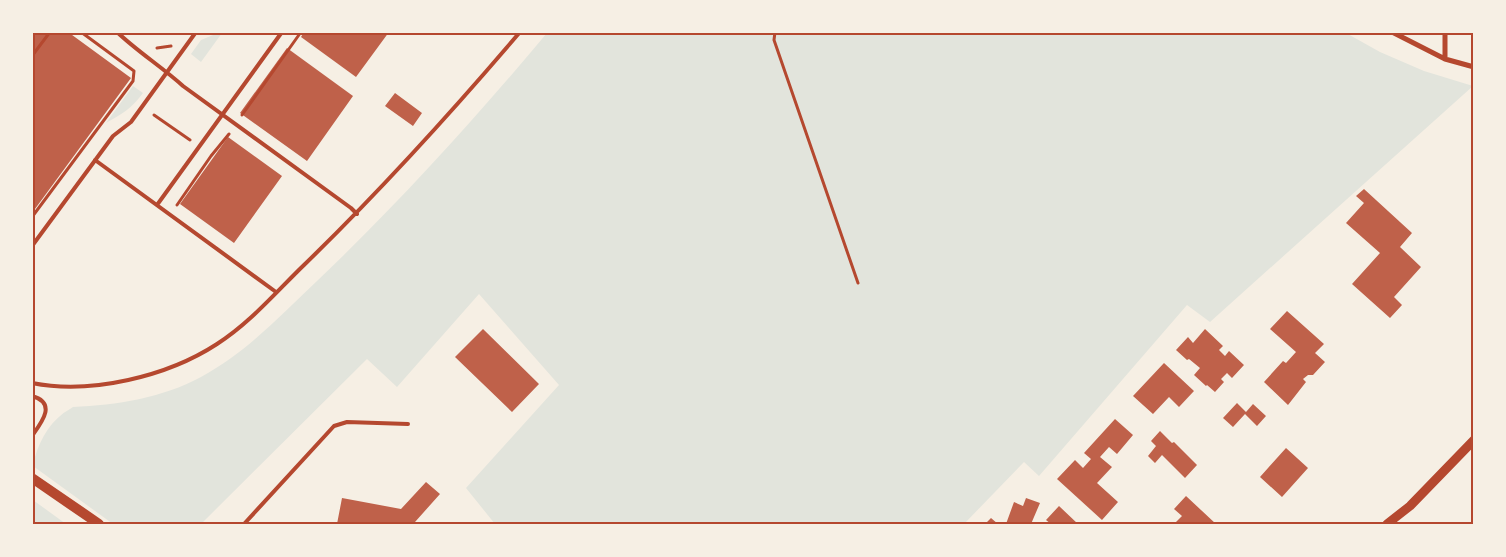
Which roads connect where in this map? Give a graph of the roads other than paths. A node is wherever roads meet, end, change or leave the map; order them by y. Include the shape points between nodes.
1 (117, 32) edge
2 (196, 32) edge
3 (282, 32) edge
4 (520, 32) edge
5 (1392, 32) edge
6 (1445, 32) edge
7 (1446, 59) junction
8 (1474, 67) edge
9 (168, 73) junction
10 (222, 114) junction
11 (95, 160) junction
12 (157, 205) junction
13 (357, 214) junction
14 (32, 246) edge
15 (276, 292) junction
16 (32, 383) edge
17 (32, 396) edge
18 (408, 424) dead end
19 (32, 436) edge
20 (1474, 440) edge
21 (32, 478) edge
22 (99, 524) edge
23 (244, 524) edge
24 (1387, 524) edge

1 - 9 lane
2 - 9 lane
3 - 10 lane
4 - 13 lane
5 - 7 street
6 - 7 street
7 - 8 street
9 - 10 lane
9 - 11 lane via 131,122 113,136
10 - 12 lane
10 - 13 lane
11 - 12 lane
11 - 14 lane
12 - 15 lane
13 - 15 lane
15 - 16 lane via 242,326 216,345 169,368 100,385 48,386
17 - 19 lane via 42,400 46,408 46,414
18 - 23 lane via 347,422 334,426
20 - 24 street via 1410,506
21 - 22 main road

